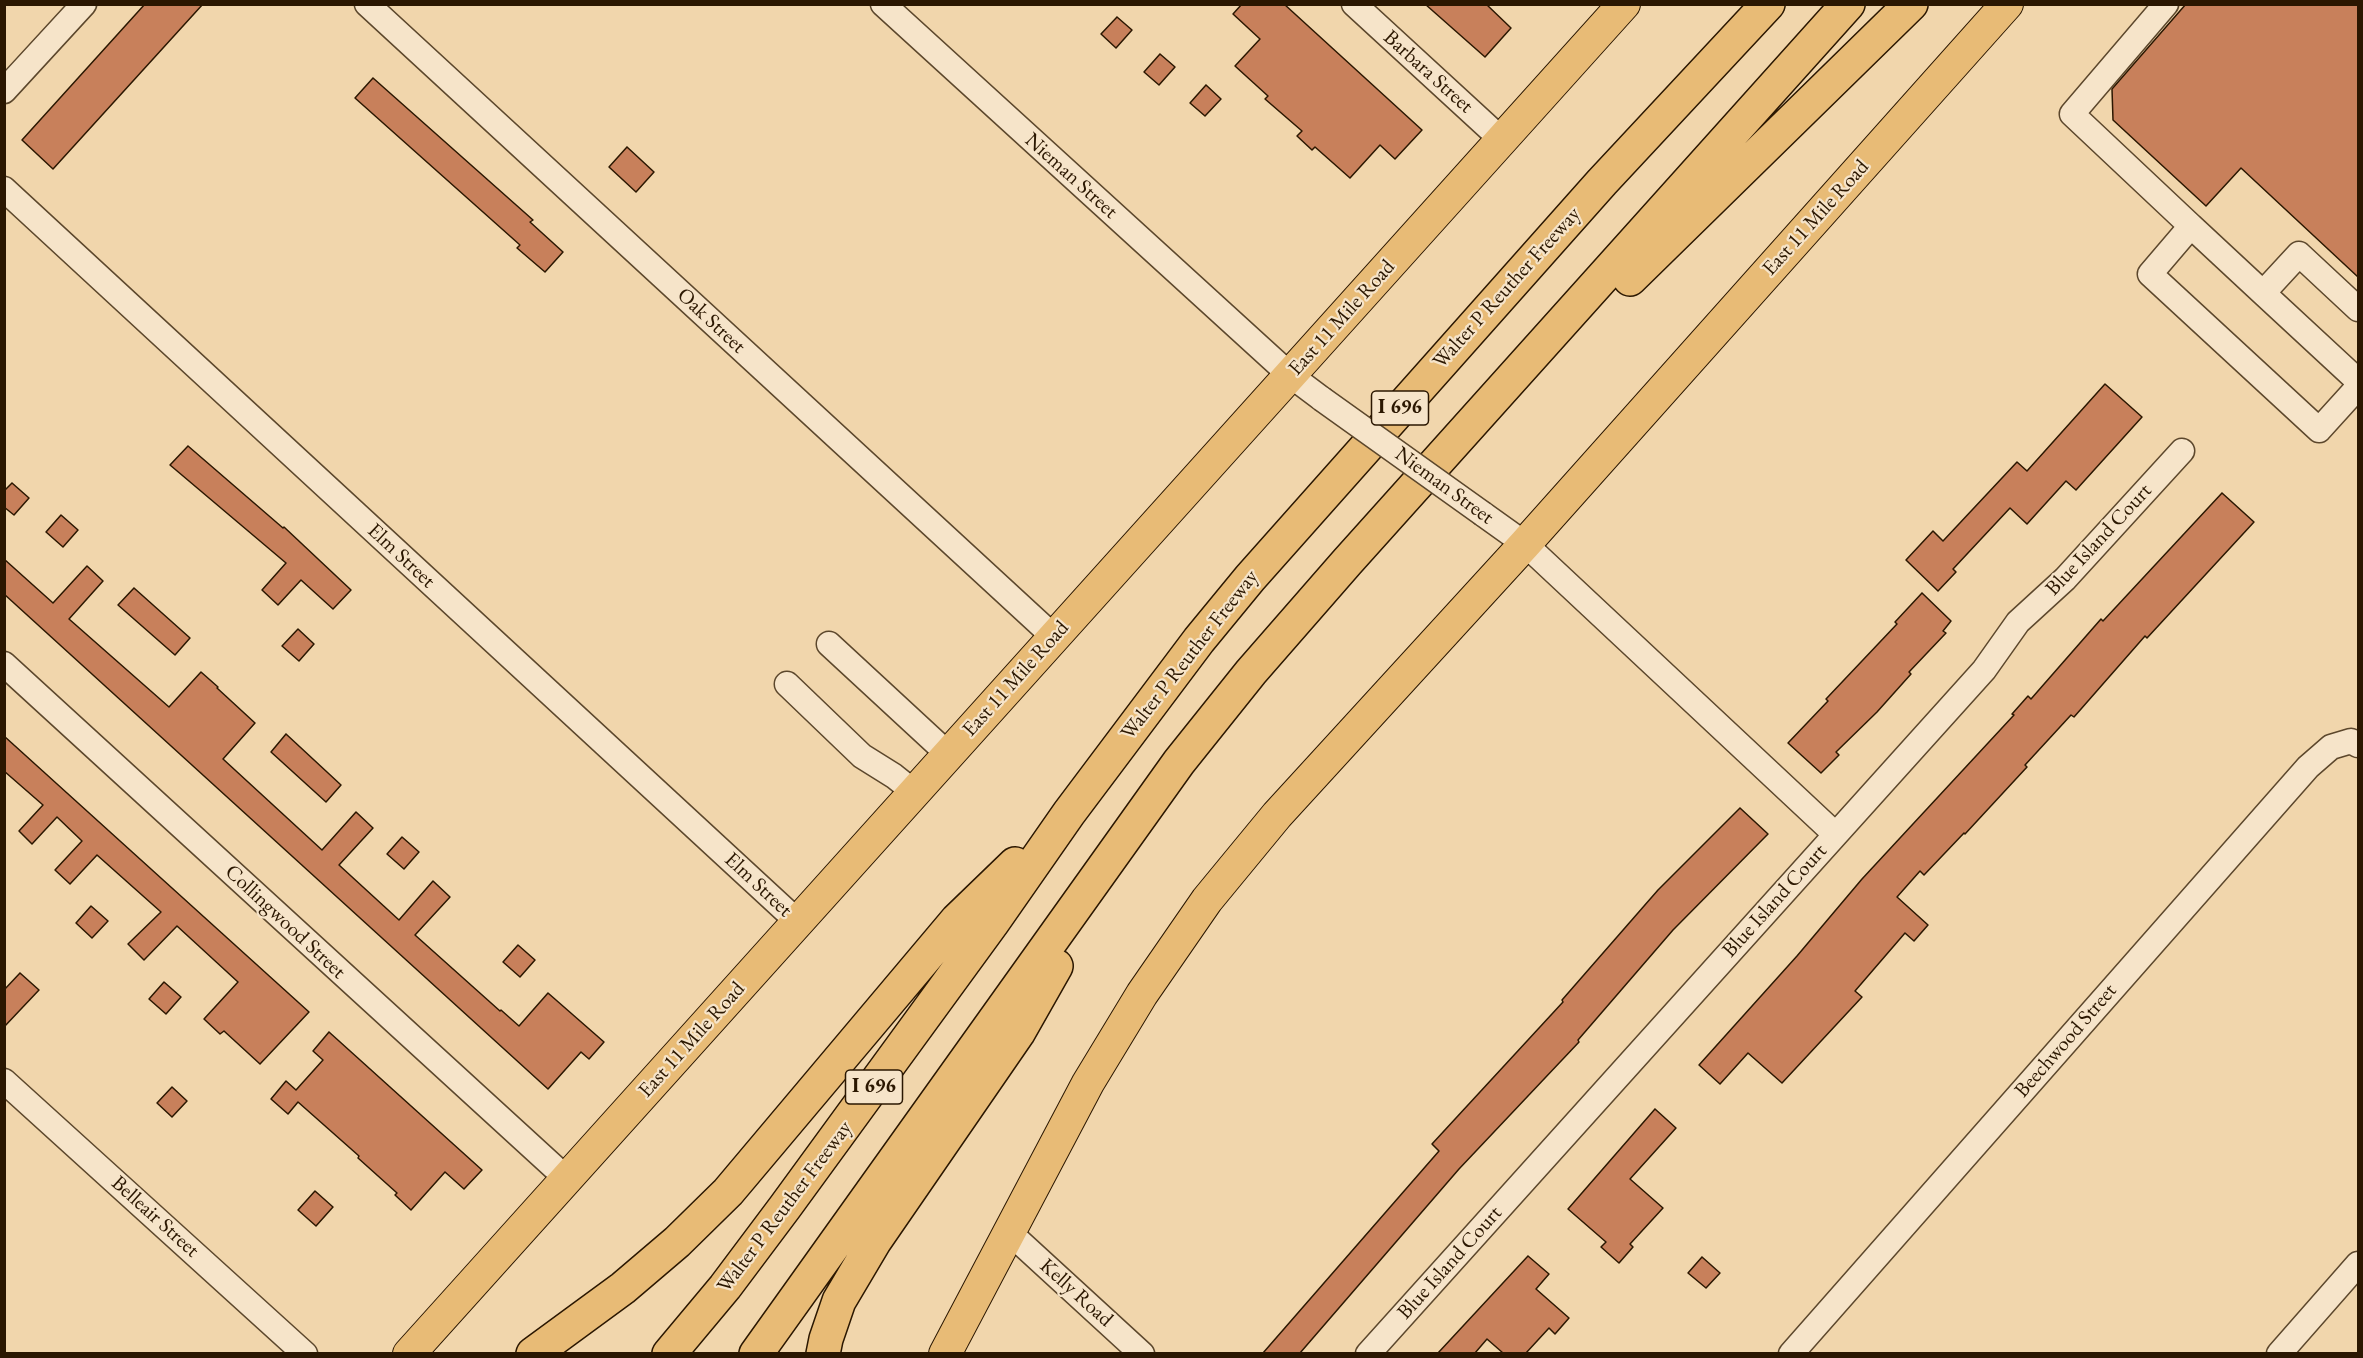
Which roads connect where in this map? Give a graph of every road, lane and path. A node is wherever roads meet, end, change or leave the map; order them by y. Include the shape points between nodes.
1 (84, 4) edge
2 (367, 4) edge
3 (883, 4) edge
4 (1354, 4) edge
5 (1624, 4) edge
6 (1740, 4) edge
7 (1768, 4) edge
8 (1848, 4) edge
9 (1911, 4) edge
10 (2007, 4) edge
11 (2166, 4) edge
12 (4, 91) edge
13 (1669, 110) junction
14 (1502, 140) junction
15 (4, 189) edge
16 (2192, 226) junction
17 (2263, 293) junction
18 (2358, 309) edge
19 (1290, 375) junction
20 (2358, 381) edge
21 (2358, 387) edge
22 (2182, 451) dead end
23 (1524, 544) junction
24 (1347, 562) junction
25 (1054, 637) junction
26 (829, 644) dead end
27 (4, 664) edge
28 (787, 684) dead end
29 (2355, 743) edge
30 (948, 754) junction
31 (914, 792) junction
32 (1069, 813) junction
33 (1835, 834) junction
34 (1104, 867) junction
35 (798, 922) junction
36 (4, 1081) edge
37 (567, 1179) junction
38 (1010, 1233) junction
39 (2358, 1264) edge
40 (305, 1353) edge
41 (409, 1353) edge
42 (533, 1353) edge
43 (669, 1353) edge
44 (756, 1353) edge
45 (823, 1353) edge
46 (945, 1353) edge
47 (1142, 1353) edge
48 (1368, 1353) edge
49 (1791, 1353) edge
50 (2279, 1353) edge

1 - 12 street
2 - 25 street, Oak Street
3 - 19 street, Nieman Street
4 - 14 street, Barbara Street
5 - 14 main road, East 11 Mile Road
6 - 13 highway
7 - 13 highway, Walter P Reuther Freeway / I 696
8 - 24 highway, I 696
9 - 24 highway via 1637,271 1477,449
10 - 23 main road, East 11 Mile Road
11 - 16 street via 2072,114
13 - 32 highway, Walter P Reuther Freeway / I 696 via 1250,578
14 - 19 main road, East 11 Mile Road
15 - 35 street, Elm Street
16 - 17 street
16 - 21 street via 2150,274 2319,430
17 - 18 street via 2300,254
17 - 20 street
19 - 23 street, Nieman Street, bridge
19 - 25 main road, East 11 Mile Road
22 - 33 street, Blue Island Court via 2065,579 2018,622 1984,670
23 - 33 street, Nieman Street
23 - 38 main road, East 11 Mile Road via 1277,815 1207,900 1142,994 1088,1083
24 - 34 highway, I 696 via 1193,744
25 - 30 main road, East 11 Mile Road
26 - 30 street
27 - 37 street, Collingwood Street
28 - 31 street via 861,756
29 - 49 street, Beechwood Street via 2331,747 2308,767
30 - 31 main road, East 11 Mile Road
31 - 35 main road, East 11 Mile Road
32 - 42 highway via 957,920 728,1192 623,1288
32 - 43 highway, Walter P Reuther Freeway / I 696 via 820,1161 725,1287
33 - 48 street, Blue Island Court
34 - 44 highway, I 696
34 - 45 highway via 1071,939 1018,1033 874,1242 839,1301
35 - 37 main road, East 11 Mile Road
36 - 40 street, Belleair Street
37 - 41 main road, East 11 Mile Road
38 - 46 main road, East 11 Mile Road
38 - 47 street, Kelly Road
39 - 50 street

